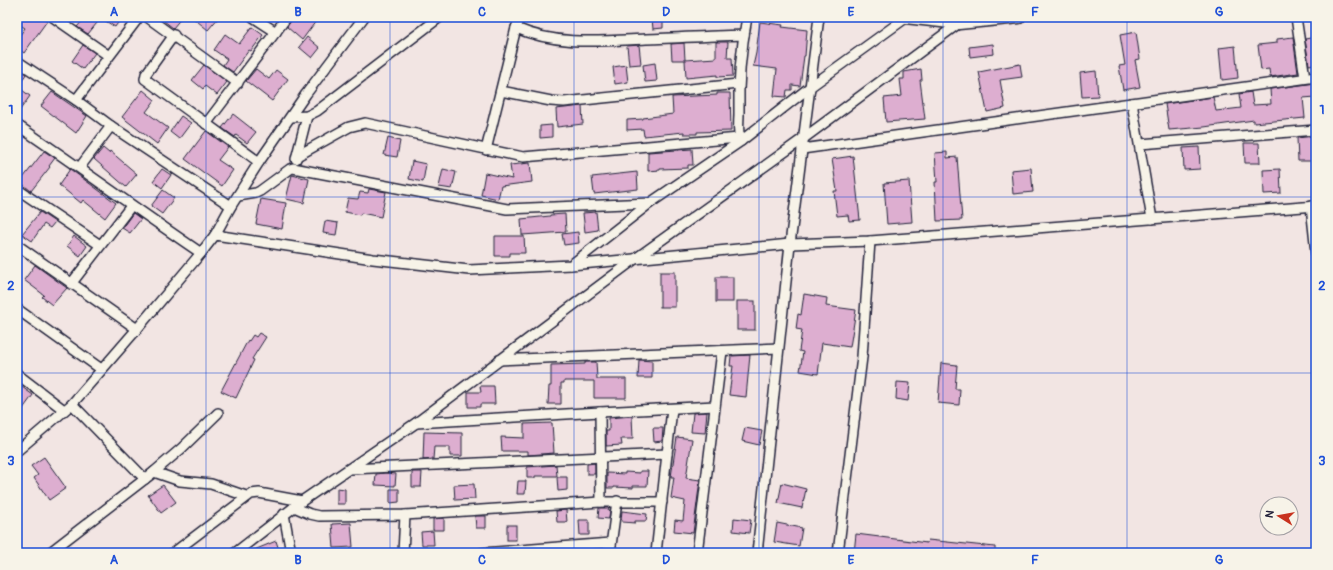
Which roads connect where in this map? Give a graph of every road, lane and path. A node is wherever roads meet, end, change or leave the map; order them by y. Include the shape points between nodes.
1 (53, 17) edge
2 (139, 17) edge
3 (147, 17) edge
4 (253, 17) edge
5 (287, 17) edge
6 (364, 17) edge
7 (440, 17) edge
8 (520, 17) edge
9 (747, 17) edge
10 (819, 17) edge
11 (906, 17) edge
12 (1019, 17) edge
13 (1296, 17) edge
14 (963, 20) edge
15 (516, 28) junction
16 (276, 32) junction
17 (174, 35) junction
18 (744, 35) junction
19 (109, 56) junction
20 (17, 61) edge
21 (1316, 77) edge
22 (1305, 78) junction
23 (238, 83) junction
24 (738, 84) junction
25 (810, 87) junction
26 (501, 91) junction
27 (76, 100) junction
28 (1132, 103) junction
29 (307, 116) junction
30 (291, 117) junction
31 (206, 124) junction
32 (17, 125) edge
33 (111, 126) junction
34 (1316, 130) edge
35 (804, 138) junction
36 (740, 139) junction
37 (1140, 144) junction
38 (802, 149) junction
39 (486, 150) junction
40 (297, 156) junction
41 (259, 162) junction
42 (80, 167) junction
43 (294, 168) junction
44 (17, 189) edge
45 (238, 196) junction
46 (650, 202) junction
47 (132, 206) junction
48 (231, 206) junction
49 (1314, 206) edge
50 (1152, 219) junction
51 (215, 235) junction
52 (870, 241) junction
53 (790, 244) junction
54 (17, 245) edge
55 (100, 245) junction
56 (201, 253) junction
57 (1316, 253) edge
58 (635, 259) junction
59 (571, 265) junction
60 (70, 284) junction
61 (17, 309) edge
62 (137, 329) junction
63 (778, 348) junction
64 (722, 351) junction
65 (499, 360) junction
66 (101, 370) junction
67 (18, 377) edge
68 (715, 406) junction
69 (68, 407) junction
70 (672, 409) junction
71 (600, 412) junction
72 (218, 413) dead end
73 (416, 423) junction
74 (17, 451) edge
75 (667, 454) junction
76 (600, 457) junction
77 (350, 469) junction
78 (154, 472) junction
79 (145, 479) junction
80 (246, 496) junction
81 (302, 501) junction
82 (617, 501) junction
83 (601, 502) junction
84 (662, 502) junction
85 (294, 507) junction
86 (284, 514) junction
87 (405, 515) junction
88 (611, 543) junction
89 (49, 553) edge
90 (173, 553) edge
91 (235, 553) edge
92 (291, 553) edge
93 (403, 553) edge
94 (482, 553) edge
95 (610, 553) edge
96 (656, 553) edge
97 (697, 553) edge
98 (757, 553) edge
99 (838, 553) edge

1 - 19 street
2 - 19 street
3 - 17 street
4 - 16 street
5 - 16 street
6 - 30 street
7 - 29 street via 318,111
8 - 15 street
9 - 18 street
10 - 25 street
11 - 14 main road
11 - 25 street
12 - 14 main road
13 - 22 street
14 - 35 street
15 - 18 street via 550,38 585,42
15 - 26 street
16 - 23 street
17 - 23 street
17 - 31 street via 146,74 146,82
18 - 24 street
19 - 27 street
20 - 27 street
21 - 22 street
22 - 28 street
23 - 31 street
24 - 26 street via 564,102
24 - 36 street
25 - 35 street
25 - 36 street
26 - 39 street
27 - 33 street
28 - 37 street
28 - 38 street
29 - 30 street
29 - 40 street
30 - 41 street
31 - 41 street
32 - 42 street
33 - 42 street
33 - 48 street
34 - 37 street
35 - 38 street
35 - 58 street
36 - 39 street via 523,157
36 - 46 street
37 - 50 street
38 - 53 street
39 - 40 street via 365,123 349,127
40 - 43 street
41 - 45 street
42 - 47 street
43 - 45 street via 260,191
43 - 46 street via 507,209
44 - 55 street
45 - 48 street
46 - 59 street
47 - 55 street
47 - 56 street
48 - 51 street
49 - 50 street
49 - 57 street
50 - 52 street
51 - 56 street
51 - 59 street via 373,259 469,270
52 - 53 street
52 - 99 street via 862,357
53 - 58 street
53 - 63 street
54 - 60 street
55 - 60 street
56 - 62 street
58 - 59 street
58 - 65 street
60 - 62 street
61 - 66 street
62 - 66 street
63 - 64 street
63 - 98 street
64 - 65 street
64 - 68 street
65 - 73 street
66 - 69 street
67 - 69 street
68 - 70 street
68 - 97 street
69 - 74 street
69 - 79 street
70 - 71 street
70 - 75 street
71 - 73 street
71 - 76 street
72 - 78 street
73 - 77 street
75 - 76 street
75 - 84 street
76 - 77 street
76 - 83 street
77 - 81 street
78 - 79 street
78 - 80 street via 180,481 211,484
79 - 89 street
80 - 81 street via 259,493
80 - 90 street
81 - 85 street
82 - 83 street
82 - 84 street
82 - 88 street
83 - 87 street
84 - 96 street
85 - 86 street
85 - 87 street via 319,516
86 - 91 street
86 - 92 street
87 - 93 street
88 - 94 street
88 - 95 street

